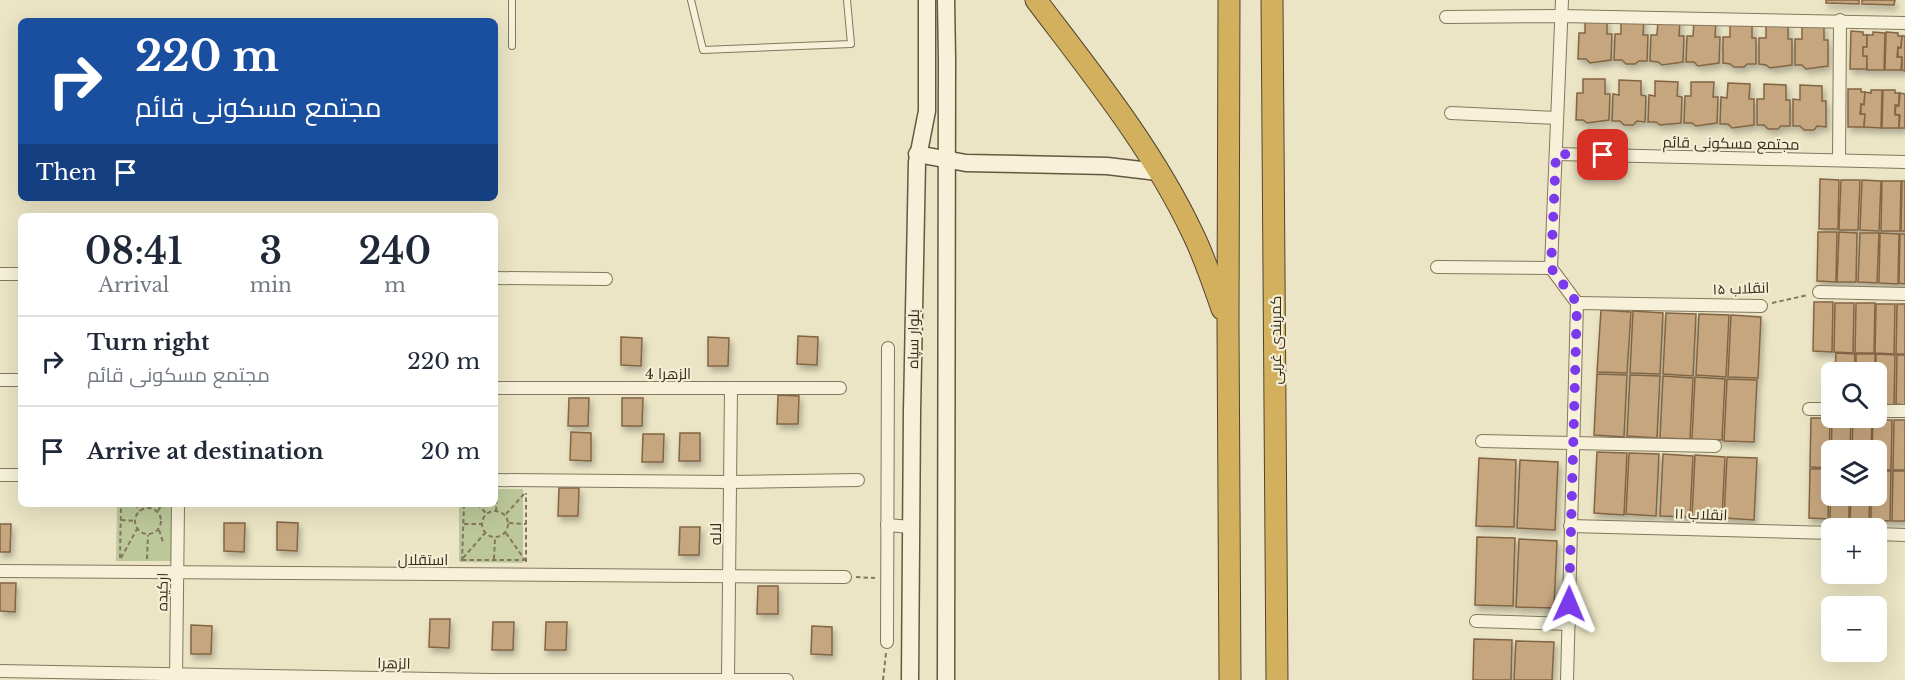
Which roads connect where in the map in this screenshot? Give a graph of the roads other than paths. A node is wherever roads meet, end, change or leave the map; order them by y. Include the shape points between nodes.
1 (512, 0) edge
2 (691, 0) edge
3 (847, 0) edge
4 (927, 0) edge
5 (946, 0) edge
6 (1036, 0) edge
7 (1229, 0) edge
8 (1272, 0) edge
9 (1562, 0) edge
10 (1561, 15) junction
11 (1446, 17) dead end
12 (1840, 20) junction
13 (1905, 23) edge
14 (512, 46) dead end
15 (1451, 113) dead end
16 (1557, 118) junction
17 (917, 154) junction
18 (1556, 154) junction
19 (947, 160) junction
20 (1839, 160) junction
21 (1905, 162) edge
22 (1158, 172) junction
23 (1437, 267) dead end
24 (1551, 268) junction
25 (0, 274) edge
26 (18, 274) edge
27 (498, 278) edge
28 (606, 279) dead end
29 (1819, 292) road end
30 (1905, 294) edge
31 (1577, 303) junction
32 (1761, 306) road end
33 (1228, 325) junction
34 (888, 348) dead end
35 (0, 380) edge
36 (18, 380) edge
37 (498, 388) edge
38 (840, 388) dead end
39 (731, 389) junction
40 (1809, 409) dead end
41 (1821, 410) edge
42 (1887, 411) edge
43 (1905, 411) edge
44 (1482, 441) dead end
45 (1572, 441) junction
46 (1715, 446) dead end
47 (0, 475) edge
48 (18, 475) edge
49 (858, 480) dead end
50 (730, 482) junction
51 (498, 485) edge
52 (178, 507) edge
53 (887, 525) junction
54 (911, 526) junction
55 (1570, 526) junction
56 (1821, 533) edge
57 (1887, 534) edge
58 (1905, 535) edge
59 (0, 571) edge
60 (177, 573) junction
61 (730, 577) junction
62 (845, 577) dead end
63 (1476, 621) dead end
64 (1569, 624) junction
65 (887, 642) road end
66 (0, 671) edge
67 (176, 677) edge
68 (490, 680) edge
69 (728, 680) edge
70 (787, 680) edge
71 (910, 680) edge
72 (946, 680) edge
73 (1230, 680) edge
74 (1277, 680) edge
75 (1567, 680) edge

1 - 14 lane
2 - 3 lane via 704,50 851,44
4 - 17 main road, بلوار سپاه via 927,111
5 - 19 main road
6 - 22 highway via 1111,99
7 - 33 highway
8 - 74 highway, کمربندی غربی
9 - 10 street
10 - 11 street
10 - 12 street
10 - 16 street
12 - 13 street
12 - 20 street
15 - 16 street
16 - 18 street
17 - 19 main road
17 - 54 main road, بلوار سپاه
18 - 20 street, مجتمع مسکونی قائم
18 - 24 street
19 - 22 main road via 966,164 1107,166
19 - 72 main road
20 - 21 street, مجتمع مسکونی قائم
22 - 33 highway via 1192,232
23 - 24 street
24 - 31 street
25 - 26 street
27 - 28 street
29 - 30 street
31 - 32 street, انقلاب ۱۵
31 - 45 street
33 - 73 highway
34 - 53 street
35 - 36 street
37 - 39 street, الزهرا 4
38 - 39 street, الزهرا 4
39 - 50 street, لاله
40 - 41 street
42 - 43 street
44 - 45 street
45 - 46 street
45 - 55 street
47 - 48 street
49 - 50 street
50 - 51 street via 533,480
50 - 61 street, لاله
52 - 60 street, ارکیده
53 - 54 street
53 - 65 street
54 - 71 main road, بلوار سپاه
55 - 56 street, انقلاب ۱۱
55 - 64 street
57 - 58 street
59 - 60 street, استقلال
60 - 61 street, استقلال
60 - 67 street, ارکیده
61 - 62 street, استقلال
61 - 69 street, لاله
63 - 64 street
64 - 75 street
66 - 67 street, الزهرا
67 - 68 street, الزهرا
68 - 69 street, الزهرا
69 - 70 street, الزهرا

